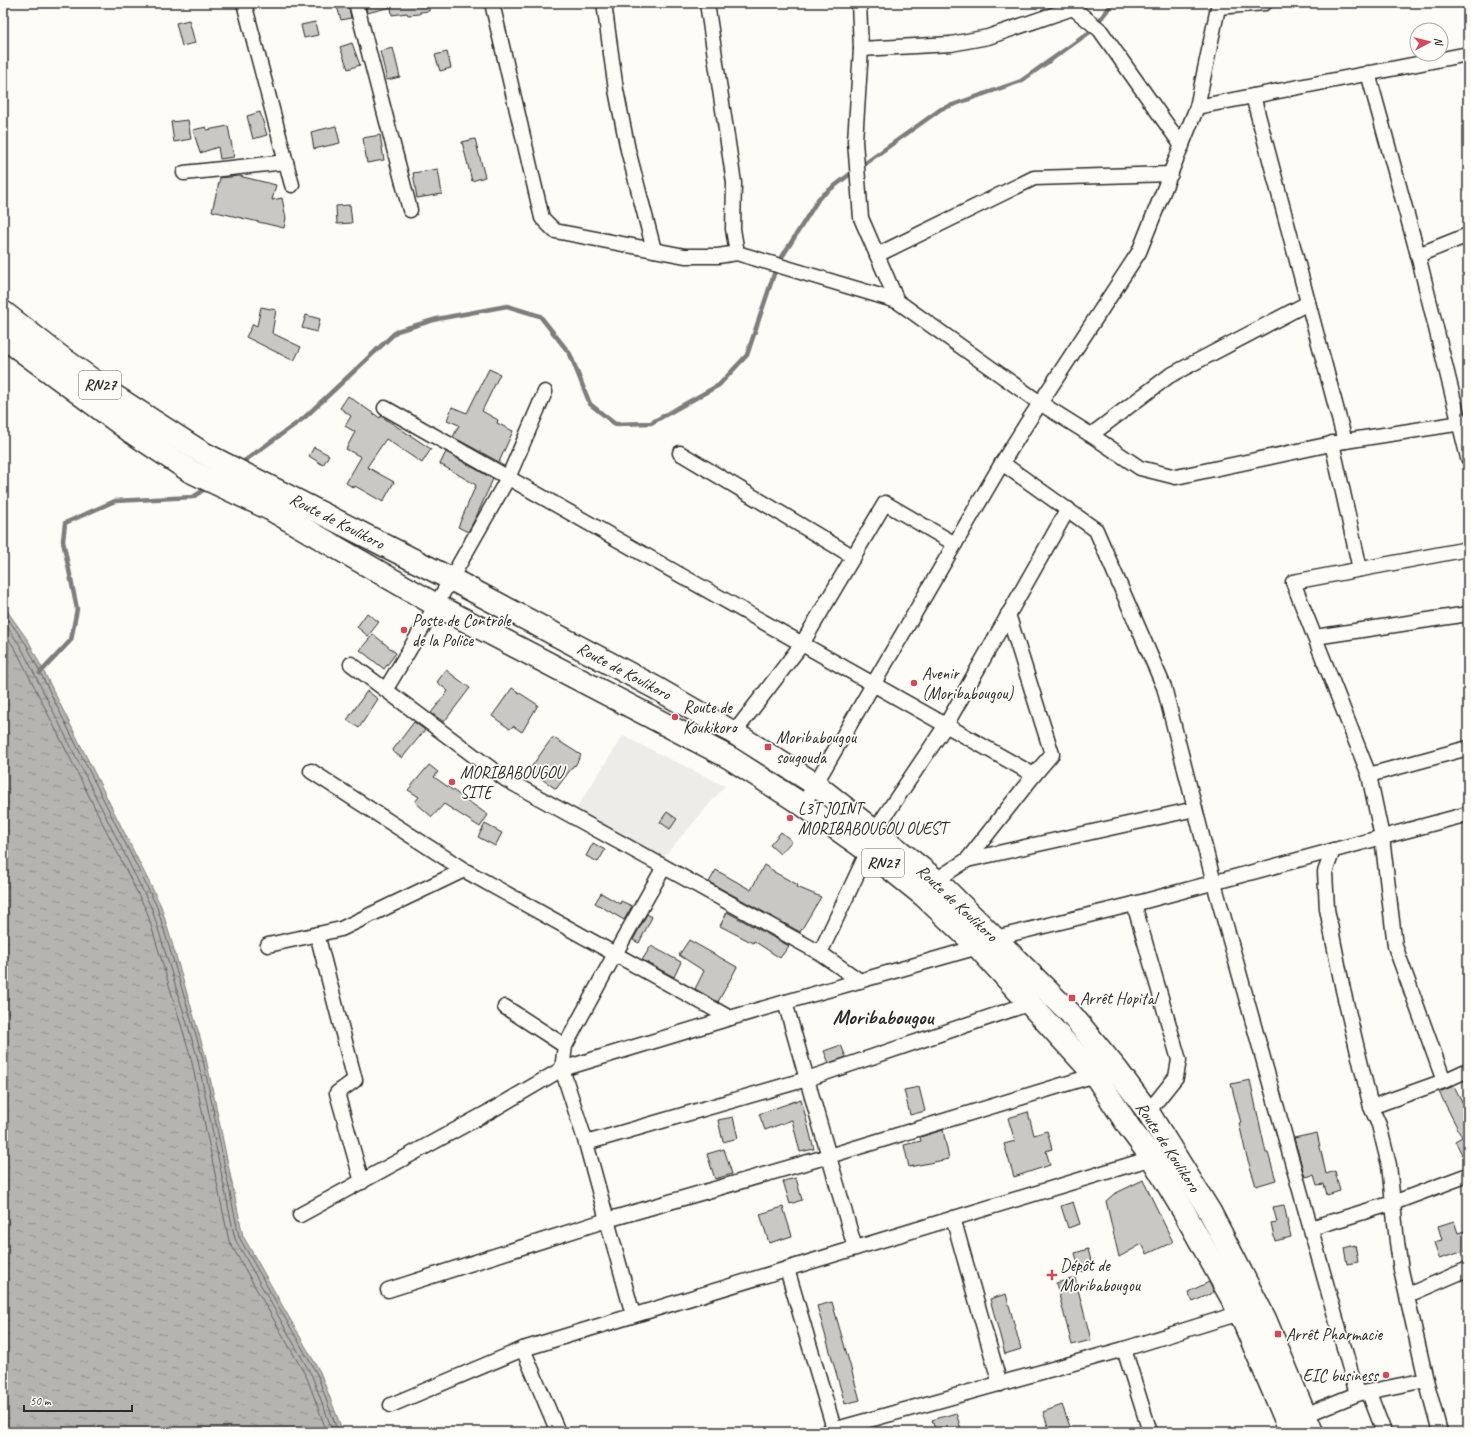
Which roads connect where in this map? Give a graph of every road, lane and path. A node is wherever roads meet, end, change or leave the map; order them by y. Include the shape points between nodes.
1 (244, 3) edge
2 (356, 3) edge
3 (492, 3) edge
4 (604, 3) edge
5 (708, 3) edge
6 (859, 3) edge
7 (1265, 3) edge
8 (1219, 5) edge
9 (861, 49) junction
10 (1468, 54) edge
11 (1368, 73) junction
12 (1253, 96) junction
13 (1197, 107) junction
14 (1182, 146) junction
15 (286, 162) junction
16 (184, 172) dead end
17 (1171, 174) junction
18 (292, 185) dead end
19 (410, 210) dead end
20 (1468, 235) edge
21 (654, 250) junction
22 (737, 253) junction
23 (877, 255) junction
24 (1418, 255) junction
25 (897, 301) junction
26 (1308, 303) junction
27 (3, 312) edge
28 (3, 337) edge
29 (545, 392) dead end
30 (1040, 403) junction
31 (384, 408) dead end
32 (1464, 422) edge
33 (1091, 435) junction
34 (1339, 442) junction
35 (680, 454) dead end
36 (1468, 458) edge
37 (1002, 463) junction
38 (508, 478) junction
39 (275, 501) junction
40 (1068, 509) junction
41 (955, 544) junction
42 (1468, 550) edge
43 (854, 557) junction
44 (1360, 569) junction
45 (451, 579) junction
46 (436, 605) junction
47 (1008, 614) junction
48 (1468, 614) edge
49 (1315, 637) junction
50 (802, 644) junction
51 (352, 664) dead end
52 (874, 685) junction
53 (386, 689) junction
54 (946, 725) junction
55 (734, 733) junction
56 (1468, 748) edge
57 (311, 771) dead end
58 (1034, 775) junction
59 (1369, 775) junction
60 (815, 784) junction
61 (803, 805) junction
62 (1195, 809) junction
63 (1468, 814) edge
64 (1382, 837) junction
65 (871, 841) junction
66 (1333, 850) junction
67 (968, 860) junction
68 (664, 867) junction
69 (464, 870) junction
70 (936, 880) junction
71 (1214, 883) junction
72 (1134, 904) junction
73 (317, 934) junction
74 (986, 943) junction
75 (268, 945) dead end
76 (820, 953) junction
77 (615, 954) junction
78 (860, 981) junction
79 (785, 1002) junction
80 (1028, 1004) junction
81 (505, 1007) dead end
82 (730, 1018) junction
83 (565, 1046) junction
84 (562, 1070) junction
85 (1468, 1070) edge
86 (1094, 1075) junction
87 (807, 1079) junction
88 (1444, 1081) junction
89 (1371, 1107) junction
90 (1148, 1112) junction
91 (586, 1143) junction
92 (829, 1156) junction
93 (1152, 1158) junction
94 (1468, 1175) edge
95 (362, 1182) junction
96 (1393, 1202) junction
97 (300, 1215) dead end
98 (953, 1218) junction
99 (607, 1220) junction
100 (1311, 1228) junction
101 (855, 1248) junction
102 (787, 1269) junction
103 (1468, 1269) edge
104 (388, 1290) dead end
105 (1408, 1295) junction
106 (1240, 1313) junction
107 (634, 1315) junction
108 (523, 1349) junction
109 (1124, 1349) junction
110 (1426, 1380) junction
111 (1000, 1384) junction
112 (1363, 1393) junction
113 (391, 1405) dead end
114 (1299, 1426) edge
115 (832, 1431) edge
116 (558, 1432) edge
117 (1150, 1432) edge
118 (1384, 1432) edge
119 (1440, 1432) edge

1 - 15 street
2 - 19 street
3 - 21 street via 542,218 555,231
4 - 21 street via 616,90 628,150
5 - 22 street via 734,182 733,229
6 - 9 street
7 - 8 street
8 - 13 street
9 - 14 street via 951,44 988,37 1073,8 1096,26
9 - 23 street via 854,140 861,218
10 - 11 street
11 - 12 street
11 - 24 street
12 - 13 street
12 - 26 street
13 - 14 street
14 - 17 street
15 - 16 street
15 - 18 street
17 - 23 street via 1034,178
17 - 30 street via 1139,252
20 - 24 street
21 - 22 street via 685,256
22 - 25 street
23 - 25 street
24 - 32 street
25 - 30 street
26 - 33 street via 1169,376
26 - 34 street
27 - 39 main road, Route de Koulikoro / RN27 via 116,397
28 - 39 main road, Route de Koulikoro / RN27 via 124,427 190,471
29 - 38 street
30 - 33 street
30 - 37 street
31 - 38 street
32 - 34 street
32 - 36 street
33 - 34 street via 1140,468 1176,477
34 - 44 street
35 - 43 street
37 - 40 street
37 - 41 street
38 - 45 street
38 - 50 street
39 - 45 main road, Route de Koulikoro / RN27
39 - 46 main road, Route de Koulikoro / RN27
40 - 47 street
40 - 62 street via 1096,530 1164,687
41 - 43 street via 885,503
41 - 52 street
42 - 44 street
43 - 50 street
44 - 49 street via 1293,582
45 - 46 street
45 - 55 main road, Route de Koulikoro / RN27 via 656,688
46 - 53 street
46 - 61 main road, Route de Koulikoro / RN27 via 730,758
47 - 54 street
47 - 58 street via 1052,754
48 - 49 street
49 - 59 street
50 - 52 street
50 - 55 street
51 - 53 street
52 - 54 street
52 - 60 street
53 - 68 street via 505,778
54 - 58 street
54 - 65 street
55 - 60 main road, Route de Koulikoro / RN27
56 - 59 street
57 - 69 street
58 - 67 street
59 - 64 street
60 - 61 street
60 - 65 main road, Route de Koulikoro / RN27
61 - 65 main road, Route de Koulikoro / RN27
62 - 67 street
62 - 71 street
63 - 64 street
64 - 66 street
64 - 88 street via 1395,946
65 - 70 main road, Route de Koulikoro / RN27
65 - 74 main road, Route de Koulikoro / RN27 via 924,896
65 - 76 street
66 - 71 street
66 - 89 street via 1325,872 1327,909
67 - 70 street
68 - 76 street
68 - 77 street
69 - 73 street via 341,929
69 - 77 street
70 - 74 main road, Route de Koulikoro / RN27
71 - 72 street
71 - 100 street
72 - 74 street
72 - 90 street via 1179,1060 1176,1077
73 - 75 street
73 - 95 street via 355,1080 337,1093
74 - 78 street
74 - 80 main road, Route de Koulikoro / RN27
74 - 90 main road, Route de Koulikoro / RN27 via 1070,1013
76 - 78 street
77 - 82 street
77 - 83 street
78 - 79 street
79 - 82 street
79 - 87 street
80 - 86 main road, Route de Koulikoro / RN27
80 - 87 street
81 - 83 street
82 - 84 street
83 - 84 street
84 - 91 street
84 - 95 street
85 - 88 street
86 - 92 street
86 - 93 main road, Route de Koulikoro / RN27
87 - 91 street
87 - 92 street
88 - 89 street
89 - 96 street via 1379,1126 1389,1165
90 - 114 main road, Route de Koulikoro / RN27 via 1210,1212 1265,1319
91 - 99 street
92 - 99 street
92 - 101 street
93 - 98 street
93 - 106 main road, Route de Koulikoro / RN27
94 - 96 street
95 - 97 street
96 - 100 street
96 - 105 street via 1401,1270
98 - 101 street
98 - 111 street
99 - 104 street
99 - 107 street
100 - 112 street
101 - 102 street
102 - 107 street
102 - 115 street
103 - 105 street
105 - 110 street
106 - 109 street
106 - 114 main road, Route de Koulikoro / RN27
107 - 108 street
108 - 113 street
108 - 116 street
109 - 111 street
109 - 117 street
110 - 112 street
110 - 119 street
111 - 115 street
112 - 114 street
112 - 118 street

